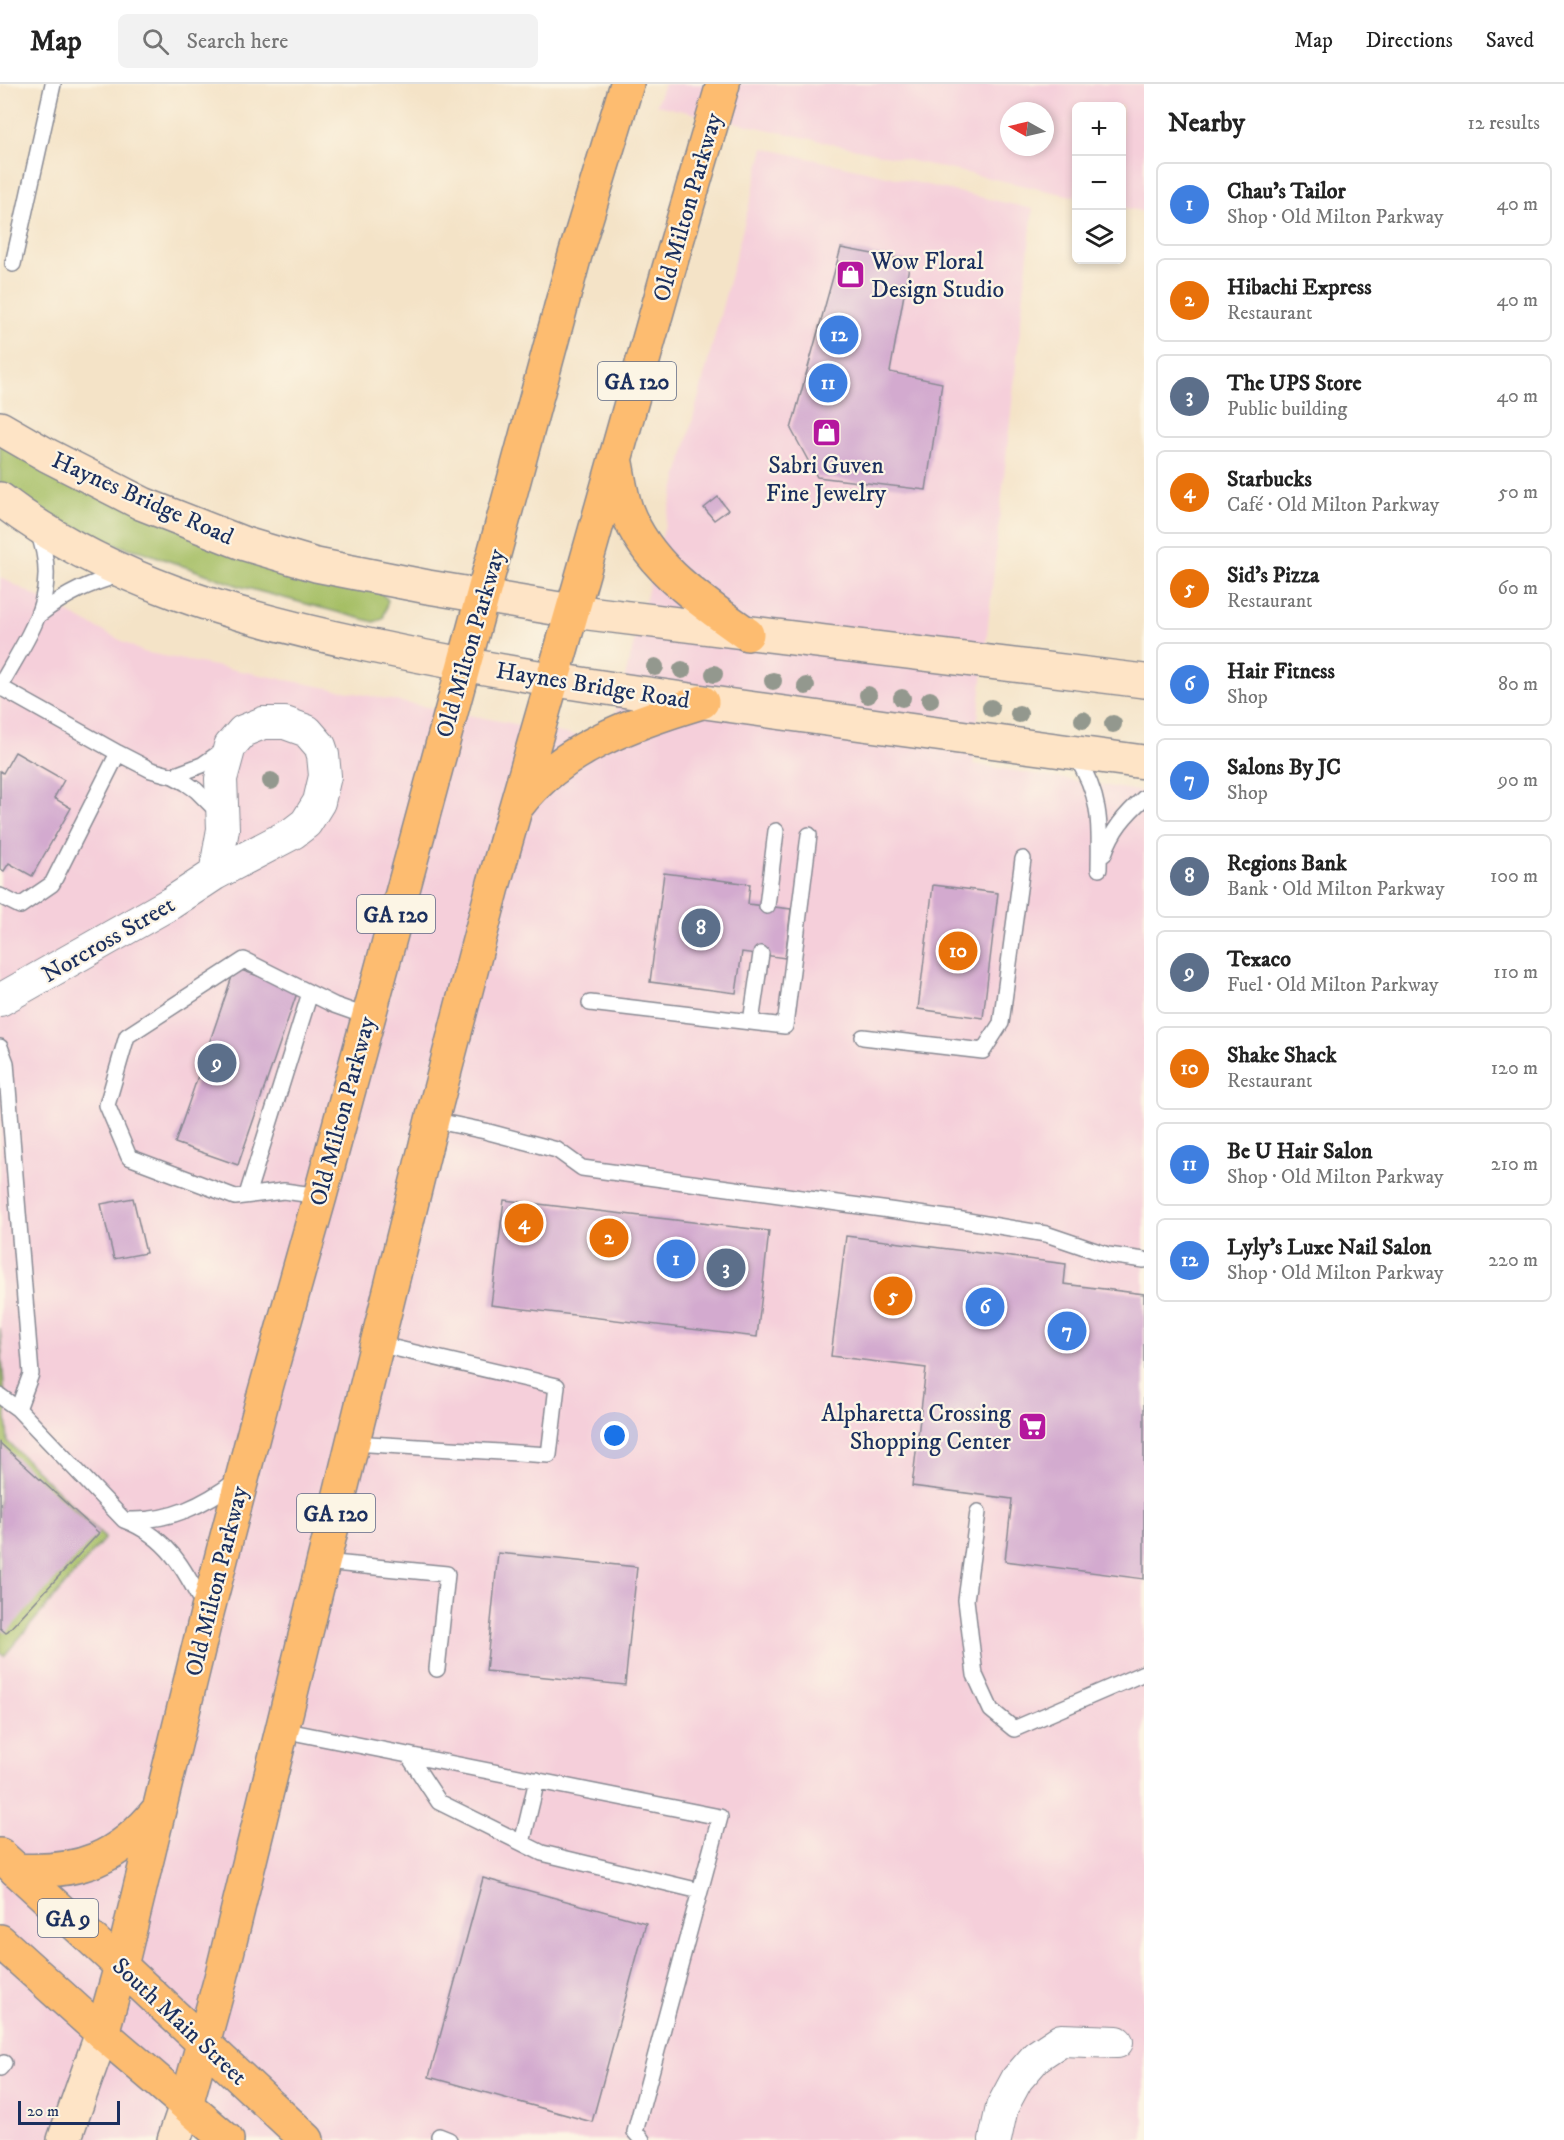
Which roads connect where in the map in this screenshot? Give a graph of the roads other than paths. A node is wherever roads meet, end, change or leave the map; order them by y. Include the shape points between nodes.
1 (53, 84) edge
2 (627, 84) edge
3 (723, 84) edge
4 (13, 264) dead end
5 (0, 428) edge
6 (615, 459) junction
7 (0, 499) edge
8 (33, 523) junction
9 (127, 573) junction
10 (483, 596) junction
11 (572, 611) junction
12 (40, 614) junction
13 (747, 634) junction
14 (463, 664) junction
15 (552, 679) junction
16 (1144, 681) edge
17 (0, 686) edge
18 (702, 702) junction
19 (230, 746) junction
20 (118, 753) junction
21 (1074, 753) junction
22 (1144, 762) edge
23 (173, 776) junction
24 (1144, 798) edge
25 (514, 810) junction
26 (223, 817) junction
27 (776, 831) dead end
28 (809, 835) dead end
29 (1023, 859) dead end
30 (215, 874) junction
31 (0, 896) edge
32 (767, 906) dead end
33 (761, 954) dead end
34 (310, 993) junction
35 (0, 1000) edge
36 (590, 1003) dead end
37 (368, 1017) junction
38 (751, 1022) junction
39 (863, 1037) dead end
40 (0, 1047) edge
41 (432, 1120) junction
42 (247, 1195) junction
43 (320, 1196) junction
44 (1144, 1260) edge
45 (378, 1344) junction
46 (0, 1396) edge
47 (18, 1409) junction
48 (353, 1443) junction
49 (243, 1476) junction
50 (978, 1512) dead end
51 (124, 1520) junction
52 (324, 1562) junction
53 (207, 1613) junction
54 (437, 1669) dead end
55 (1144, 1673) edge
56 (282, 1730) junction
57 (408, 1755) junction
58 (537, 1780) junction
59 (160, 1808) junction
60 (522, 1844) junction
61 (8, 1862) edge
62 (700, 1891) junction
63 (0, 1941) edge
64 (121, 1966) junction
65 (102, 2033) junction
66 (1117, 2042) dead end
67 (205, 2044) junction
68 (186, 2105) junction
69 (636, 2137) edge
70 (64, 2140) edge
71 (174, 2140) edge
72 (227, 2140) edge
73 (307, 2140) edge
74 (995, 2140) edge

1 - 4 lane
2 - 10 main road, Old Milton Parkway / GA 120 via 575,255
3 - 6 main road, Old Milton Parkway / GA 120
5 - 10 main road, Haynes Bridge Road via 143,504 245,544 316,565
6 - 11 main road, Old Milton Parkway / GA 120
6 - 13 main road via 626,508 651,554 674,579
7 - 8 main road, Haynes Bridge Road
8 - 9 main road, Haynes Bridge Road
8 - 12 lane via 44,550 46,570
9 - 12 lane via 81,588
9 - 14 main road, Haynes Bridge Road via 219,608 291,629
10 - 11 main road, Haynes Bridge Road
10 - 14 main road, Old Milton Parkway / GA 120
11 - 13 main road, Haynes Bridge Road
11 - 15 main road, Old Milton Parkway / GA 120
12 - 17 lane
13 - 16 main road, Haynes Bridge Road
14 - 15 main road, Haynes Bridge Road
14 - 37 main road, Old Milton Parkway / GA 120
15 - 18 main road, Haynes Bridge Road
15 - 25 main road, Old Milton Parkway / GA 120
17 - 20 lane
18 - 21 main road, Haynes Bridge Road
18 - 25 main road via 627,726 600,741 542,779
19 - 23 lane via 202,765
19 - 26 street via 221,779
19 - 30 street, Norcross Street via 243,731 262,723 297,726 320,746 325,776 319,802 306,823
20 - 23 lane
20 - 31 lane via 52,884 20,906
21 - 22 main road, Haynes Bridge Road
21 - 24 lane via 1097,801 1099,868 1110,837 1123,817
23 - 26 lane via 196,790
25 - 41 main road, Old Milton Parkway / GA 120
26 - 30 street
27 - 32 lane
28 - 38 lane via 785,1026
29 - 39 lane via 1001,1023 983,1051
30 - 35 street, Norcross Street
33 - 38 lane
34 - 37 lane
34 - 42 lane
34 - 42 lane via 244,960 127,1036 107,1105 129,1157 235,1197
36 - 38 lane
37 - 43 main road, Old Milton Parkway / GA 120
40 - 47 lane via 6,1063 31,1374
41 - 44 lane via 557,1150 582,1168 962,1220 1046,1234 1108,1255
41 - 45 main road, Old Milton Parkway / GA 120
42 - 43 lane via 284,1191
43 - 49 main road, Old Milton Parkway / GA 120
45 - 48 main road, Old Milton Parkway / GA 120
45 - 48 lane via 557,1386 549,1455
46 - 47 lane
47 - 51 lane
48 - 52 main road, Old Milton Parkway / GA 120
49 - 51 lane via 179,1514
49 - 53 main road, Old Milton Parkway / GA 120
50 - 55 lane via 966,1600 975,1675 991,1710 1014,1729
51 - 53 lane via 141,1527 170,1550 190,1578
52 - 54 lane via 447,1574
52 - 56 main road, Old Milton Parkway / GA 120
53 - 59 main road, Old Milton Parkway / GA 120
56 - 57 lane
56 - 67 main road, Old Milton Parkway / GA 120
57 - 58 lane
57 - 60 lane via 439,1803
58 - 60 lane
58 - 62 lane via 720,1817
59 - 61 main road via 133,1837 89,1863 66,1870 42,1871
59 - 64 main road, Old Milton Parkway / GA 120
60 - 62 lane via 542,1853
61 - 64 main road, South Main Street / GA 9
62 - 69 lane
63 - 65 main road, GA 9
64 - 65 main road, Old Milton Parkway / GA 120
64 - 67 main road, South Main Street / GA 9
65 - 68 main road, GA 9
65 - 70 main road, Old Milton Parkway
66 - 74 street via 1061,2040 1037,2056 1017,2079 1002,2107
67 - 68 main road, Old Milton Parkway
67 - 73 main road, South Main Street / GA 9
68 - 71 main road, Old Milton Parkway
68 - 72 main road, GA 9

